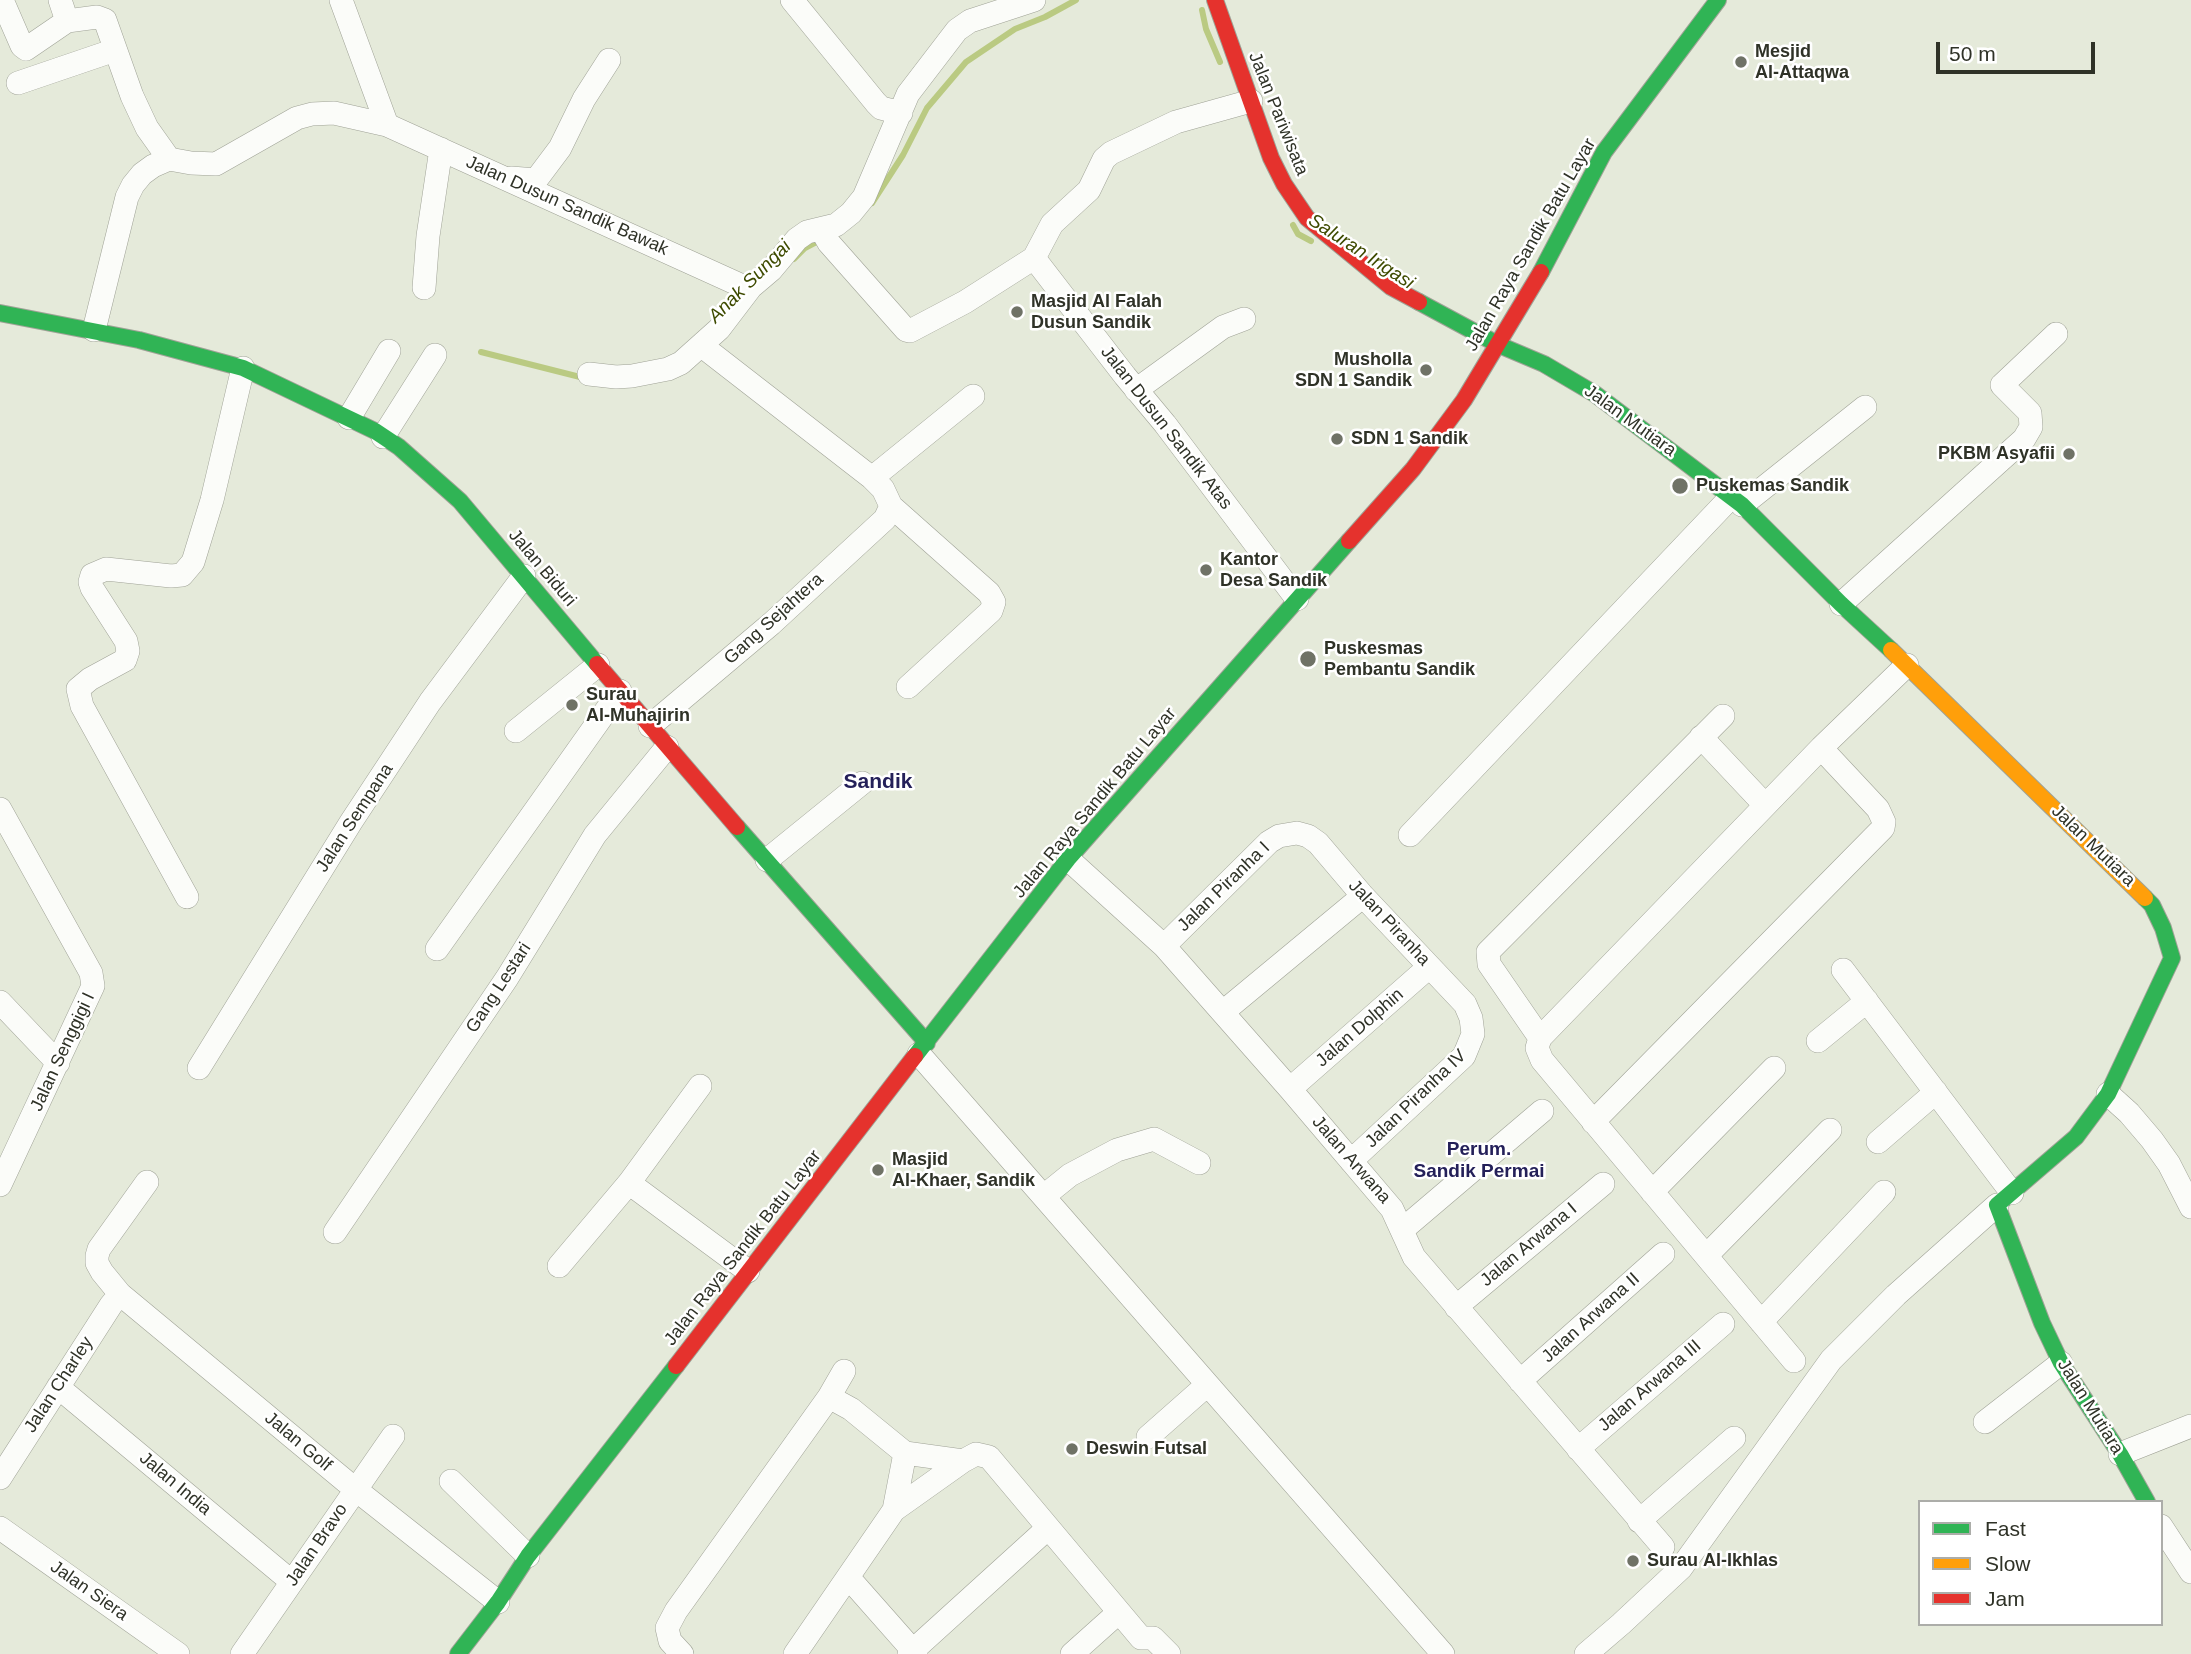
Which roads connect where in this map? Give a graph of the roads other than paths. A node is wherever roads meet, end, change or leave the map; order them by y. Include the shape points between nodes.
1 (2, 0) edge
2 (341, 0) edge
3 (792, 0) edge
4 (1034, 0) edge
5 (1216, 0) edge
6 (1718, 0) edge
7 (64, 11) edge
8 (115, 50) junction
9 (609, 60) dead end
10 (19, 83) dead end
11 (1240, 103) junction
12 (901, 113) junction
13 (387, 125) junction
14 (441, 149) junction
15 (169, 159) junction
16 (504, 177) junction
17 (825, 236) junction
18 (1034, 258) junction
19 (751, 287) junction
20 (424, 288) dead end
21 (0, 313) edge
22 (1244, 319) dead end
23 (94, 330) junction
24 (2056, 334) dead end
25 (1499, 345) junction
26 (704, 348) junction
27 (388, 351) dead end
28 (435, 355) dead end
29 (243, 368) junction
30 (589, 374) dead end
31 (1136, 390) junction
32 (973, 396) dead end
33 (1865, 407) dead end
34 (349, 418) junction
35 (383, 437) junction
36 (872, 478) junction
37 (1737, 501) junction
38 (891, 506) junction
39 (524, 576) junction
40 (1297, 599) junction
41 (1841, 604) junction
42 (598, 665) junction
43 (1907, 665) junction
44 (908, 687) dead end
45 (620, 691) junction
46 (1723, 716) dead end
47 (650, 726) junction
48 (516, 731) dead end
49 (1701, 737) junction
50 (667, 747) junction
51 (1821, 748) junction
52 (862, 783) dead end
53 (1765, 805) junction
54 (3, 821) edge
55 (1410, 835) dead end
56 (1323, 850) joint
57 (1068, 859) junction
58 (767, 860) junction
59 (187, 897) dead end
60 (1363, 897) junction
61 (1164, 946) junction
62 (437, 948) dead end
63 (2181, 952) edge
64 (1429, 967) junction
65 (1843, 970) dead end
66 (1457, 995) joint
67 (1867, 1002) junction
68 (0, 1003) edge
69 (1223, 1012) junction
70 (1540, 1038) junction
71 (1818, 1041) dead end
72 (923, 1048) junction
73 (58, 1063) junction
74 (199, 1068) dead end
75 (1774, 1068) dead end
76 (699, 1086) dead end
77 (1290, 1089) junction
78 (1936, 1092) junction
79 (2108, 1094) junction
80 (1542, 1111) dead end
81 (1593, 1122) junction
82 (1830, 1130) dead end
83 (1878, 1142) dead end
84 (7, 1150) edge
85 (1351, 1161) junction
86 (1199, 1163) dead end
87 (147, 1182) dead end
88 (629, 1183) junction
89 (1603, 1184) dead end
90 (0, 1185) edge
91 (1653, 1192) junction
92 (1884, 1192) dead end
93 (1045, 1196) junction
94 (2004, 1199) junction
95 (2191, 1207) edge
96 (1402, 1230) junction
97 (335, 1232) dead end
98 (1663, 1254) dead end
99 (1707, 1255) junction
100 (559, 1266) dead end
101 (748, 1271) junction
102 (120, 1294) junction
103 (1456, 1307) junction
104 (1761, 1322) junction
105 (1723, 1324) dead end
106 (1794, 1361) dead end
107 (2061, 1363) junction
108 (844, 1371) dead end
109 (1520, 1381) junction
110 (1207, 1385) junction
111 (58, 1387) junction
112 (829, 1396) junction
113 (1985, 1422) dead end
114 (2191, 1426) edge
115 (393, 1436) dead end
116 (1148, 1437) dead end
117 (1734, 1438) dead end
118 (1578, 1448) junction
119 (905, 1453) junction
120 (2120, 1454) junction
121 (963, 1461) junction
122 (0, 1478) edge
123 (451, 1480) dead end
124 (355, 1489) junction
125 (2140, 1499) edge
126 (894, 1510) junction
127 (1639, 1521) junction
128 (0, 1528) edge
129 (1048, 1528) junction
130 (2163, 1530) edge
131 (1663, 1546) dead end
132 (528, 1556) junction
133 (2191, 1572) edge
134 (848, 1577) junction
135 (292, 1582) junction
136 (498, 1602) junction
137 (1119, 1612) junction
138 (913, 1653) edge
139 (178, 1654) edge
140 (242, 1654) edge
141 (458, 1654) edge
142 (682, 1654) edge
143 (795, 1654) edge
144 (1072, 1654) edge
145 (1169, 1654) edge
146 (1443, 1654) edge
147 (1586, 1654) edge

1 - 7 street via 26,48
2 - 13 street
3 - 12 street via 876,103
4 - 12 street via 970,21 957,30 913,86
5 - 11 street, Jalan Pariwisata
6 - 25 street, Jalan Raya Sandik Batu Layar via 1604,152
7 - 8 street via 106,20
8 - 10 street
8 - 15 street via 147,128
9 - 16 street via 560,148 536,180
11 - 18 street via 1166,127 1104,159 1089,190 1052,224
11 - 25 street, Jalan Pariwisata via 1307,218 1391,287
12 - 17 street via 864,197
13 - 14 street, Jalan Dusun Sandik Bawak
13 - 15 street, Jalan Dusun Sandik Bawak via 334,113 312,114 216,164
14 - 16 street, Jalan Dusun Sandik Bawak
14 - 20 street
15 - 23 street via 132,185
16 - 19 street, Jalan Dusun Sandik Bawak
17 - 18 street via 910,331
17 - 19 street via 807,232
18 - 31 street, Jalan Dusun Sandik Atas
19 - 26 street
21 - 23 street, Jalan Biduri
22 - 31 street via 1223,327
23 - 29 street, Jalan Biduri
24 - 41 street via 2002,385 2030,413 2031,426 2024,439
25 - 37 street, Jalan Mutiara via 1544,364 1595,394
25 - 40 street, Jalan Raya Sandik Batu Layar via 1413,468
26 - 30 street via 657,372 615,377
26 - 36 street
27 - 34 street
28 - 35 street
29 - 34 street, Jalan Biduri
29 - 59 street via 193,562 182,575 106,569 92,575 92,588 128,651 125,660 78,689 82,706
31 - 40 street, Jalan Dusun Sandik Atas
32 - 36 street
33 - 37 street
34 - 35 street, Jalan Biduri
35 - 39 street, Jalan Biduri via 460,501
36 - 38 street
37 - 41 street, Jalan Mutiara
37 - 55 street
38 - 44 street via 994,602 991,611
38 - 47 street, Gang Sejahtera via 885,519 771,624
39 - 42 street, Jalan Biduri
39 - 74 street, Jalan Sempana via 423,713
40 - 57 street, Jalan Raya Sandik Batu Layar
41 - 43 street, Jalan Mutiara
42 - 45 street, Jalan Biduri
42 - 48 street
43 - 51 street
43 - 63 street, Jalan Mutiara via 2144,896
45 - 47 street, Jalan Biduri
45 - 62 street
46 - 49 street
47 - 50 street, Jalan Biduri
49 - 53 street
49 - 70 street via 1488,952 1489,964
50 - 58 street, Jalan Biduri
50 - 97 street, Gang Lestari via 595,835 507,978
51 - 53 street
51 - 81 street via 1878,809 1882,828
52 - 58 street
53 - 70 street
54 - 73 street, Jalan Senggigi I via 93,979 90,996
56 - 60 street, Jalan Piranha
56 - 61 street, Jalan Piranha I via 1308,836 1291,833 1269,842
57 - 61 street, Jalan Arwana
57 - 72 street, Jalan Raya Sandik Batu Layar
58 - 72 street, Jalan Biduri
60 - 64 street, Jalan Piranha
60 - 69 street
61 - 69 street, Jalan Arwana
63 - 79 street, Jalan Mutiara
64 - 66 street, Jalan Piranha
64 - 77 street, Jalan Dolphin
65 - 67 street
66 - 85 street, Jalan Piranha IV via 1471,1017 1473,1034 1464,1056
67 - 71 street
67 - 78 street
68 - 73 street
69 - 77 street, Jalan Arwana
70 - 81 street via 1537,1048 1542,1060
72 - 93 street
72 - 101 street, Jalan Raya Sandik Batu Layar
73 - 84 street, Jalan Senggigi I
75 - 91 street
76 - 88 street
77 - 85 street, Jalan Arwana
78 - 83 street
78 - 94 street
79 - 94 street, Jalan Mutiara via 2076,1137
79 - 95 street via 2152,1140
80 - 96 street
81 - 91 street
82 - 99 street
84 - 90 street, Jalan Senggigi I
85 - 96 street, Jalan Arwana via 1392,1209
86 - 93 street via 1154,1139 1117,1150 1070,1175
87 - 102 street, Jalan Golf via 99,1249 97,1263
88 - 100 street
88 - 101 street
89 - 103 street, Jalan Arwana I
91 - 99 street
92 - 104 street
93 - 110 street
94 - 107 street, Jalan Mutiara via 2042,1323
94 - 147 street via 1831,1360 1681,1568
96 - 103 street, Jalan Arwana via 1414,1257
98 - 109 street, Jalan Arwana II
99 - 104 street
101 - 132 street, Jalan Raya Sandik Batu Layar
102 - 111 street, Jalan Charley
102 - 124 street, Jalan Golf
103 - 109 street, Jalan Arwana
104 - 106 street
105 - 118 street, Jalan Arwana III
107 - 113 street
107 - 120 street, Jalan Mutiara
108 - 112 street
109 - 118 street, Jalan Arwana
110 - 116 street
110 - 146 street
111 - 122 street, Jalan Charley
111 - 135 street, Jalan India
112 - 119 street
112 - 142 street via 676,1611 667,1628 670,1641
114 - 120 street
115 - 124 street, Jalan Bravo
117 - 127 street
118 - 127 street, Jalan Arwana
119 - 121 street
119 - 126 street
120 - 125 street, Jalan Mutiara
121 - 126 street
121 - 129 street via 976,1454 989,1457
123 - 132 street
124 - 135 street, Jalan Bravo
124 - 136 street, Jalan Golf
126 - 134 street
127 - 131 street, Jalan Arwana
128 - 139 street, Jalan Siera
129 - 137 street
129 - 138 street
130 - 133 street
132 - 136 street, Jalan Raya Sandik Batu Layar
134 - 138 street
134 - 143 street
135 - 140 street, Jalan Bravo
136 - 141 street, Jalan Raya Sandik Batu Layar
137 - 144 street
137 - 145 street via 1142,1638 1153,1638

